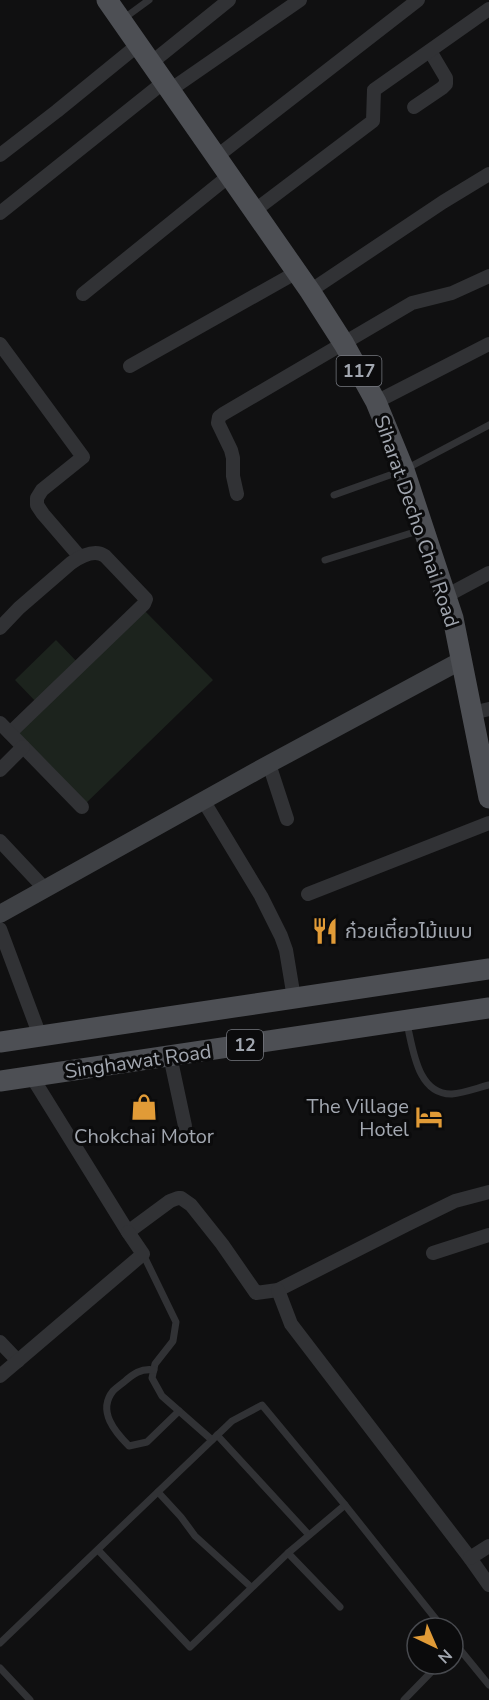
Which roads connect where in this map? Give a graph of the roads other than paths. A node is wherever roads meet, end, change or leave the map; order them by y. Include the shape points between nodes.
1 (107, 0) edge
2 (149, 0) edge
3 (229, 0) edge
4 (300, 0) edge
5 (418, 0) edge
6 (489, 9) edge
7 (121, 21) junction
8 (138, 45) junction
9 (430, 51) junction
10 (151, 63) junction
11 (167, 86) junction
12 (414, 107) dead end
13 (0, 155) edge
14 (216, 157) junction
15 (489, 174) edge
16 (229, 176) junction
17 (254, 210) junction
18 (0, 213) edge
19 (297, 272) junction
20 (489, 276) edge
21 (310, 291) junction
22 (83, 294) dead end
23 (0, 344) edge
24 (344, 344) junction
25 (489, 344) edge
26 (130, 366) dead end
27 (376, 402) junction
28 (489, 425) edge
29 (404, 470) junction
30 (237, 494) dead end
31 (334, 495) dead end
32 (423, 529) junction
33 (80, 557) junction
34 (326, 560) dead end
35 (489, 573) edge
36 (446, 596) junction
37 (0, 628) edge
38 (462, 660) junction
39 (480, 711) edge
40 (5, 728) edge
41 (23, 747) junction
42 (269, 764) junction
43 (0, 770) edge
44 (489, 798) edge
45 (204, 800) junction
46 (82, 807) dead end
47 (287, 819) dead end
48 (489, 824) edge
49 (0, 841) edge
50 (45, 889) junction
51 (308, 894) dead end
52 (0, 914) edge
53 (0, 929) edge
54 (489, 969) edge
55 (294, 998) junction
56 (489, 1008) edge
57 (406, 1021) junction
58 (40, 1036) junction
59 (0, 1042) edge
60 (170, 1056) junction
61 (32, 1077) junction
62 (0, 1081) edge
63 (489, 1085) edge
64 (184, 1126) dead end
65 (489, 1192) edge
66 (128, 1232) junction
67 (489, 1235) edge
68 (433, 1253) dead end
69 (142, 1254) junction
70 (278, 1290) junction
71 (0, 1342) edge
72 (18, 1361) junction
73 (154, 1370) junction
74 (0, 1376) edge
75 (179, 1411) junction
76 (215, 1438) junction
77 (158, 1492) junction
78 (345, 1505) junction
79 (309, 1535) junction
80 (489, 1546) edge
81 (98, 1550) junction
82 (288, 1553) junction
83 (470, 1558) junction
84 (489, 1585) edge
85 (251, 1587) junction
86 (340, 1607) dead end
87 (433, 1616) edge
88 (0, 1643) edge
89 (465, 1658) edge
90 (0, 1668) edge
91 (427, 1676) edge
92 (489, 1685) edge
93 (30, 1700) edge
94 (404, 1700) edge

1 - 7 main road, Siharat Decho Chai Road / 117
2 - 7 lane
3 - 10 street
4 - 11 street
5 - 14 street
6 - 9 street
7 - 8 main road, Siharat Decho Chai Road / 117
8 - 10 main road, Siharat Decho Chai Road / 117
8 - 13 street
9 - 12 street via 446,84
9 - 17 street via 374,90 373,121
10 - 11 main road, Siharat Decho Chai Road / 117
11 - 14 main road, Siharat Decho Chai Road / 117
11 - 18 street
14 - 16 main road, Siharat Decho Chai Road / 117
15 - 21 street
16 - 17 main road, Siharat Decho Chai Road / 117
16 - 22 street
17 - 19 main road, Siharat Decho Chai Road / 117
19 - 21 main road, Siharat Decho Chai Road / 117
19 - 26 street
20 - 24 street via 452,293 412,303
21 - 24 main road, Siharat Decho Chai Road / 117
23 - 33 street via 83,457 37,498 43,514
24 - 27 main road, Siharat Decho Chai Road / 117
24 - 30 street via 219,417 233,458
25 - 27 street
27 - 29 main road, Siharat Decho Chai Road / 117
28 - 29 lane
29 - 31 lane
29 - 32 main road, Siharat Decho Chai Road / 117
32 - 34 lane
32 - 36 main road, Siharat Decho Chai Road / 117
33 - 37 street
33 - 40 street via 103,554 145,598 145,603
35 - 36 street
36 - 38 main road, Siharat Decho Chai Road / 117
38 - 39 main road, Siharat Decho Chai Road / 117
38 - 42 street
39 - 44 main road, Siharat Decho Chai Road / 117
40 - 41 street
41 - 43 street
41 - 46 street
42 - 45 street
42 - 47 street
45 - 50 street
45 - 55 street via 281,936
48 - 51 street
49 - 50 street
50 - 52 street
53 - 58 street
54 - 55 main road, Singhawat Road / 12
55 - 58 main road, Singhawat Road / 12
56 - 57 main road, Singhawat Road / 12
57 - 60 main road, Singhawat Road / 12
57 - 63 lane via 418,1069 432,1087 452,1094
58 - 59 main road, Singhawat Road / 12
60 - 61 main road, Singhawat Road / 12
60 - 64 street
61 - 62 main road, Singhawat Road / 12
61 - 66 street
65 - 70 street via 455,1201
66 - 69 street
66 - 70 street via 170,1201 182,1198 222,1244 256,1293
67 - 68 street
69 - 72 street
69 - 73 lane via 176,1322 173,1341
70 - 83 street via 291,1324
71 - 72 street
72 - 74 street
73 - 75 lane via 152,1378 162,1396
73 - 75 lane via 135,1372 112,1392 107,1402 114,1430 129,1446 147,1442
75 - 76 lane
76 - 77 lane
76 - 78 lane via 232,1421 262,1405
76 - 79 lane
77 - 81 lane
77 - 85 lane via 195,1536
78 - 79 lane
78 - 87 lane
79 - 82 lane
80 - 83 street
81 - 85 lane via 190,1647
81 - 88 lane
82 - 85 lane
82 - 86 lane
83 - 84 street
89 - 92 lane
90 - 93 lane
91 - 94 lane

